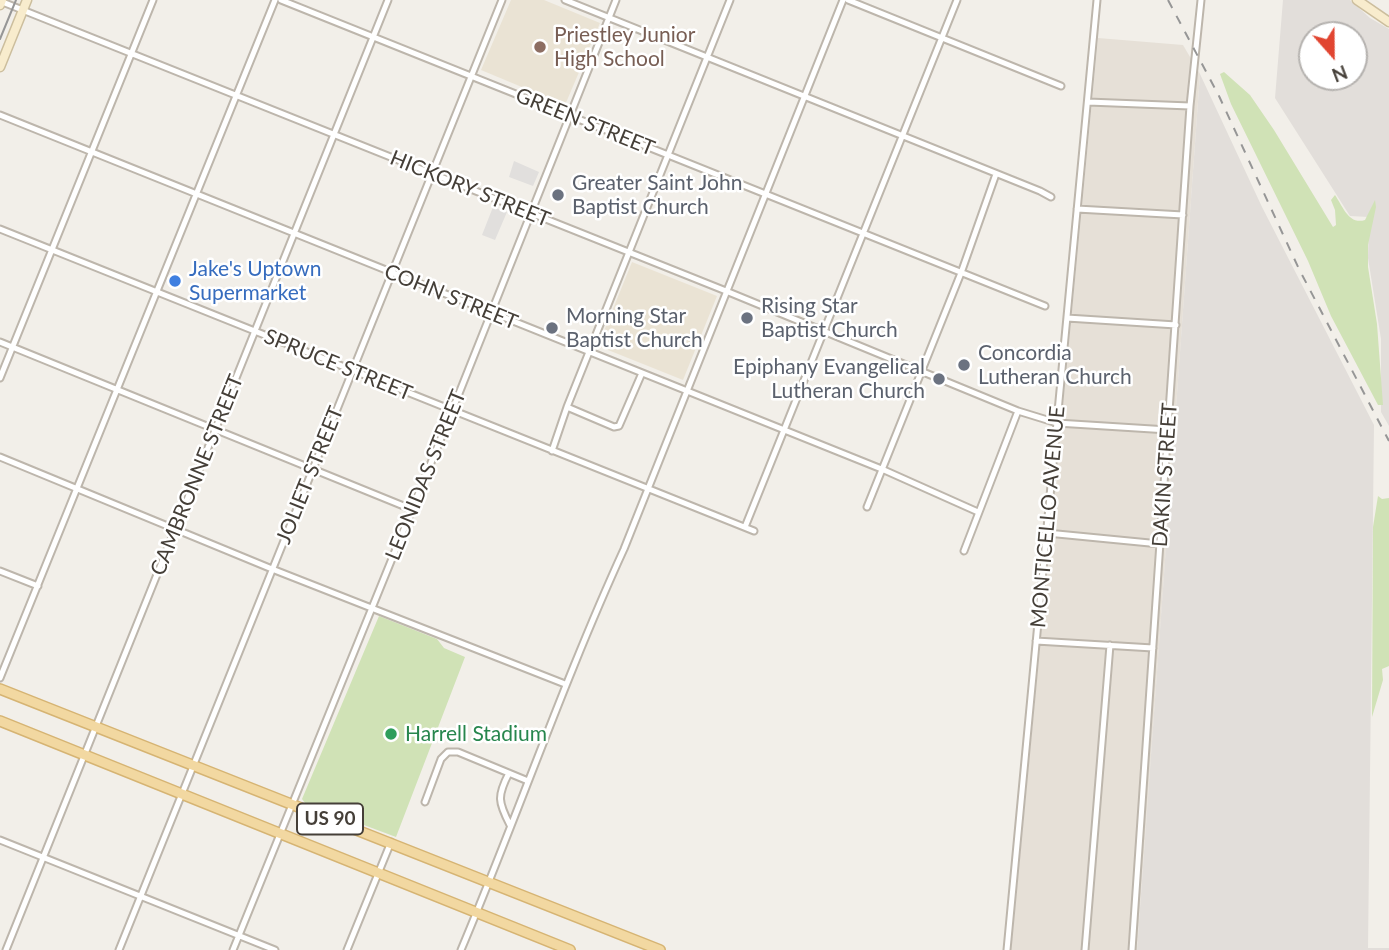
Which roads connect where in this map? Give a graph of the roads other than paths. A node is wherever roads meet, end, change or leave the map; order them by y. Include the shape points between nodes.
1 (27, 0) edge
2 (153, 0) edge
3 (275, 0) edge
4 (281, 0) edge
5 (388, 0) edge
6 (502, 0) edge
7 (565, 0) edge
8 (616, 0) edge
9 (730, 0) edge
10 (845, 0) edge
11 (957, 0) edge
12 (1097, 0) edge
13 (1201, 0) edge
14 (1357, 0) edge
15 (1, 2) edge
16 (23, 10) junction
17 (609, 18) junction
18 (1389, 22) edge
19 (373, 37) junction
20 (942, 38) junction
21 (131, 54) junction
22 (707, 57) junction
23 (0, 68) edge
24 (471, 76) junction
25 (1061, 86) dead end
26 (236, 96) junction
27 (804, 96) junction
28 (1088, 102) junction
29 (1190, 106) junction
30 (0, 116) edge
31 (569, 116) junction
32 (333, 135) junction
33 (902, 136) junction
34 (91, 152) junction
35 (668, 155) junction
36 (431, 174) junction
37 (996, 174) junction
38 (765, 194) junction
39 (197, 195) junction
40 (1051, 197) dead end
41 (1077, 209) junction
42 (530, 214) junction
43 (1183, 215) junction
44 (0, 229) edge
45 (294, 234) junction
46 (863, 234) junction
47 (52, 250) junction
48 (628, 253) junction
49 (391, 273) junction
50 (961, 273) junction
51 (726, 291) junction
52 (158, 292) junction
53 (1045, 306) dead end
54 (491, 313) junction
55 (1067, 318) junction
56 (1177, 325) junction
57 (255, 331) junction
58 (823, 332) junction
59 (0, 342) edge
60 (12, 347) junction
61 (588, 353) junction
62 (352, 370) junction
63 (921, 372) junction
64 (642, 373) junction
65 (0, 378) edge
66 (119, 390) junction
67 (686, 390) junction
68 (567, 407) junction
69 (452, 411) junction
70 (1018, 411) junction
71 (1057, 423) junction
72 (215, 429) junction
73 (783, 430) junction
74 (1168, 430) junction
75 (552, 451) junction
76 (0, 457) edge
77 (312, 469) junction
78 (884, 470) junction
79 (77, 488) junction
80 (648, 489) junction
81 (867, 507) dead end
82 (411, 509) junction
83 (978, 512) junction
84 (745, 527) junction
85 (175, 528) junction
86 (754, 531) dead end
87 (1047, 533) junction
88 (1160, 544) junction
89 (964, 551) dead end
90 (272, 569) junction
91 (0, 571) edge
92 (38, 586) junction
93 (372, 607) junction
94 (1036, 641) junction
95 (1110, 645) junction
96 (1153, 648) junction
97 (0, 678) edge
98 (565, 684) junction
99 (0, 689) edge
100 (0, 721) edge
101 (95, 727) junction
102 (84, 755) junction
103 (193, 766) junction
104 (509, 773) junction
105 (528, 781) junction
106 (182, 794) junction
107 (425, 802) dead end
108 (292, 805) junction
109 (510, 826) junction
110 (280, 833) junction
111 (0, 840) edge
112 (391, 842) junction
113 (44, 857) junction
114 (379, 872) junction
115 (489, 881) junction
116 (140, 898) junction
117 (477, 912) junction
118 (239, 935) junction
119 (6, 950) edge
120 (119, 950) edge
121 (233, 950) edge
122 (275, 950) edge
123 (347, 950) edge
124 (461, 950) edge
125 (570, 950) edge
126 (660, 950) edge
127 (1007, 950) edge
128 (1085, 950) edge
129 (1132, 950) edge

1 - 16 main road
2 - 21 street
3 - 26 street
4 - 19 street, GREEN STREET
5 - 19 street, CAMBRONNE STREET
6 - 24 street, JOLIET STREET
7 - 17 street
8 - 17 street, LEONIDAS STREET
9 - 22 street
10 - 20 street
10 - 27 street
11 - 20 street
12 - 28 street, MONTICELLO AVENUE
13 - 29 street, DAKIN STREET
14 - 18 main road
15 - 16 street, HICKORY STREET
16 - 21 street, HICKORY STREET
16 - 23 main road
17 - 22 street
17 - 31 street, LEONIDAS STREET
19 - 24 street, GREEN STREET
19 - 32 street, CAMBRONNE STREET
20 - 25 street
20 - 33 street
21 - 26 street, HICKORY STREET
21 - 34 street
22 - 27 street
22 - 35 street
24 - 31 street, GREEN STREET
24 - 36 street, JOLIET STREET
26 - 32 street, HICKORY STREET
26 - 39 street
27 - 33 street
27 - 38 street
28 - 29 street
28 - 41 street, MONTICELLO AVENUE
29 - 43 street, DAKIN STREET
30 - 34 street, COHN STREET
31 - 35 street, GREEN STREET
31 - 42 street, LEONIDAS STREET
32 - 36 street, HICKORY STREET
32 - 45 street, CAMBRONNE STREET
33 - 37 street
33 - 46 street
34 - 39 street, COHN STREET
34 - 47 street
35 - 38 street, GREEN STREET
35 - 48 street
36 - 42 street, HICKORY STREET
36 - 49 street, JOLIET STREET
37 - 40 street
37 - 50 street
38 - 46 street, GREEN STREET
38 - 51 street
39 - 45 street, COHN STREET
39 - 52 street
41 - 43 street
41 - 55 street, MONTICELLO AVENUE
42 - 48 street, HICKORY STREET
42 - 54 street, LEONIDAS STREET
43 - 56 street, DAKIN STREET
44 - 47 street, SPRUCE STREET
45 - 49 street, COHN STREET
45 - 57 street, CAMBRONNE STREET
46 - 50 street, GREEN STREET
46 - 58 street
47 - 52 street, SPRUCE STREET
47 - 60 street
48 - 51 street, HICKORY STREET
48 - 61 street
49 - 54 street, COHN STREET
49 - 62 street, JOLIET STREET
50 - 53 street, GREEN STREET
50 - 63 street
51 - 58 street, HICKORY STREET
51 - 67 street
52 - 57 street, SPRUCE STREET
52 - 66 street
54 - 61 street, COHN STREET
54 - 69 street, LEONIDAS STREET
55 - 56 street
55 - 71 street, MONTICELLO AVENUE
56 - 74 street, DAKIN STREET
57 - 62 street, SPRUCE STREET
57 - 72 street, CAMBRONNE STREET
58 - 63 street, HICKORY STREET
58 - 73 street
59 - 60 street
60 - 65 street
60 - 66 street
61 - 64 street, COHN STREET
61 - 68 street
62 - 69 street, SPRUCE STREET
62 - 77 street, JOLIET STREET
63 - 70 street, HICKORY STREET
63 - 78 street
64 - 67 street, COHN STREET
64 - 68 street via 617,427
66 - 72 street
66 - 79 street
67 - 73 street, COHN STREET
67 - 80 street
68 - 75 street
69 - 75 street, SPRUCE STREET
69 - 82 street, LEONIDAS STREET
70 - 71 street, HICKORY STREET
70 - 83 street
71 - 74 street, HICKORY STREET
71 - 87 street, MONTICELLO AVENUE
72 - 77 street
72 - 85 street, CAMBRONNE STREET
73 - 78 street, COHN STREET
73 - 84 street
74 - 88 street, DAKIN STREET
75 - 80 street, SPRUCE STREET
76 - 79 street
77 - 82 street
77 - 90 street, JOLIET STREET
78 - 81 street
78 - 83 street, COHN STREET
79 - 85 street
79 - 92 street
80 - 84 street, SPRUCE STREET
80 - 98 street
82 - 93 street, LEONIDAS STREET
83 - 89 street
84 - 86 street, SPRUCE STREET
85 - 90 street
85 - 101 street, CAMBRONNE STREET
87 - 88 street
87 - 94 street, MONTICELLO AVENUE
88 - 96 street, DAKIN STREET
90 - 93 street
90 - 103 street, JOLIET STREET
91 - 92 street
92 - 97 street
93 - 98 street
93 - 108 street, LEONIDAS STREET
94 - 95 street
94 - 127 street, MONTICELLO AVENUE
95 - 96 street
95 - 128 street
96 - 129 street, DAKIN STREET
98 - 105 street
99 - 101 main road, US 90
100 - 102 main road, US 90
101 - 102 street, CAMBRONNE STREET
101 - 103 main road, US 90
102 - 106 main road, US 90
102 - 113 street, CAMBRONNE STREET
103 - 106 street, JOLIET STREET
103 - 108 main road, US 90
104 - 105 street
104 - 107 street via 448,752
104 - 109 street via 499,797
105 - 109 street
106 - 110 main road, US 90
106 - 116 street, JOLIET STREET
108 - 110 street, LEONIDAS STREET
108 - 112 main road, US 90
109 - 115 street
110 - 114 main road, US 90
110 - 118 street, LEONIDAS STREET
111 - 113 street
112 - 114 street
112 - 115 main road, US 90
113 - 116 street
113 - 119 street, CAMBRONNE STREET
114 - 117 main road, US 90
114 - 123 street
115 - 117 street
115 - 126 main road, US 90
116 - 118 street
116 - 120 street, JOLIET STREET
117 - 124 street
117 - 125 main road, US 90
118 - 121 street, LEONIDAS STREET
118 - 122 street

